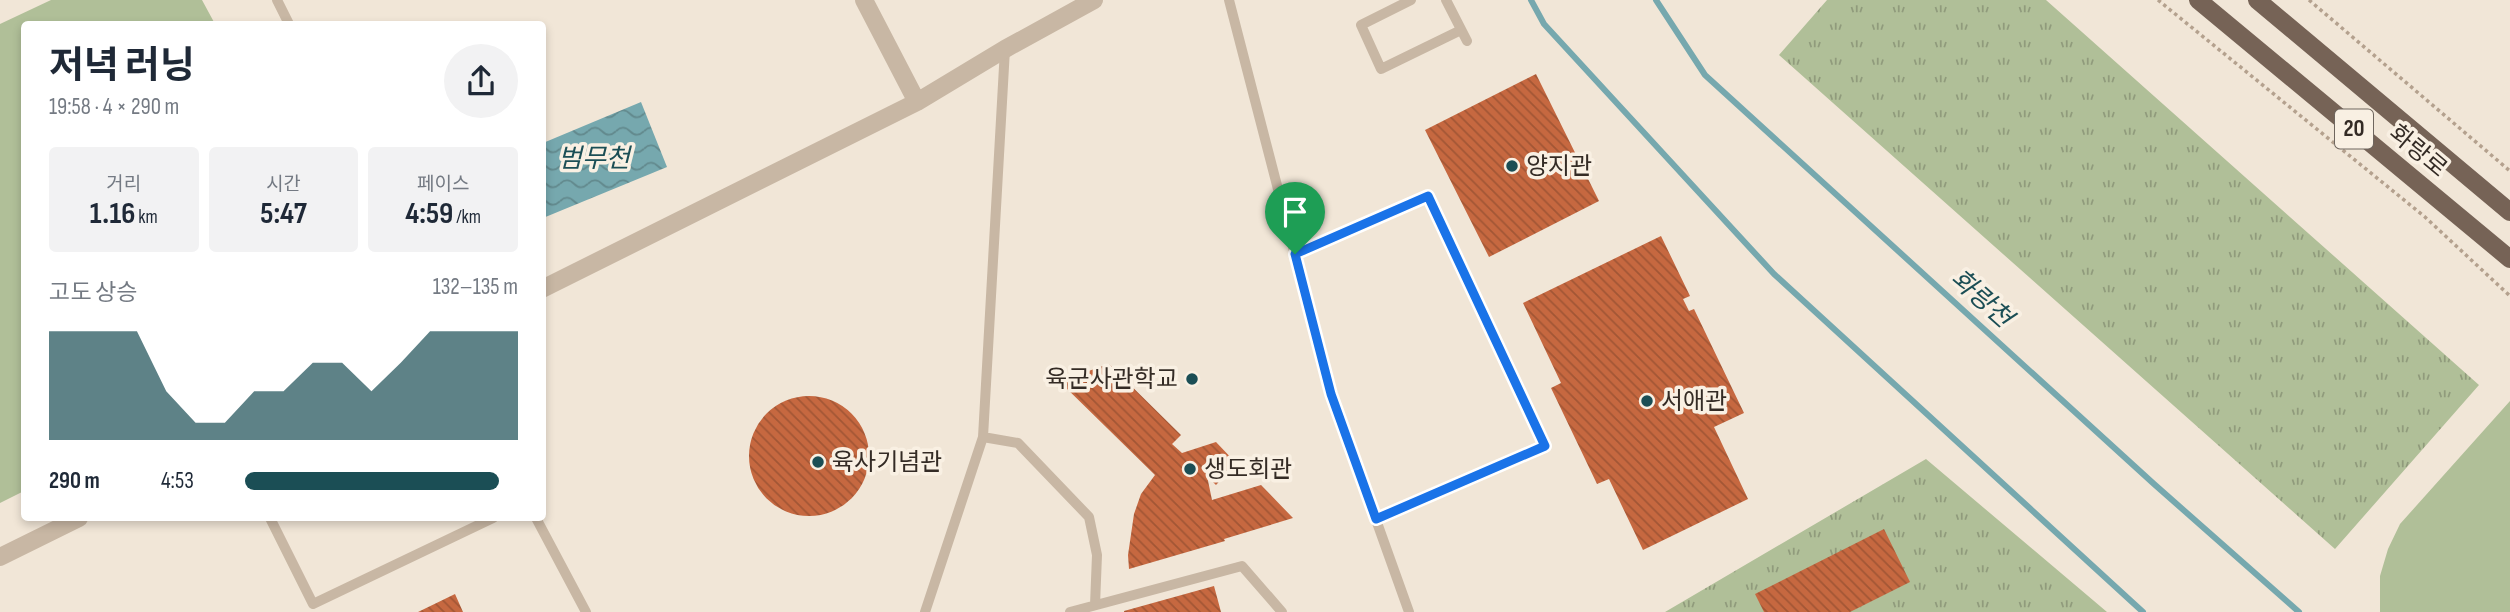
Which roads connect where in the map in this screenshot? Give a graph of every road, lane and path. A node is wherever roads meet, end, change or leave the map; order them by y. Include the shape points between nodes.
1 (277, 0) edge
2 (864, 0) edge
3 (1094, 0) edge
4 (1229, 0) edge
5 (1411, 0) edge
6 (1446, 0) edge
7 (2158, 0) edge
8 (2198, 0) edge
9 (2257, 0) edge
10 (2309, 0) edge
11 (288, 21) edge
12 (1461, 30) junction
13 (1467, 41) dead end
14 (1005, 49) junction
15 (918, 102) junction
16 (2510, 171) edge
17 (2510, 212) edge
18 (1295, 254) junction
19 (2510, 259) edge
20 (546, 287) edge
21 (2510, 296) edge
22 (983, 437) junction
23 (1376, 519) junction
24 (73, 521) edge
25 (272, 521) edge
26 (486, 521) edge
27 (538, 521) edge
28 (0, 557) edge
29 (1095, 605) junction
30 (586, 612) edge
31 (925, 612) edge
32 (1070, 612) edge
33 (1282, 612) edge
34 (1409, 612) edge

1 - 11 lane
2 - 15 street
3 - 14 street
4 - 18 lane
5 - 12 lane via 1361,25 1381,69
6 - 12 lane
7 - 21 path via 2425,217
8 - 19 main road, 화랑로 / 20
9 - 17 main road, 화랑로 / 20
10 - 16 path
12 - 13 lane
14 - 15 street
14 - 22 lane
15 - 20 street
18 - 23 lane via 1331,394
18 - 23 lane via 1428,196 1545,446
22 - 29 lane via 1018,443 1088,517 1097,555
22 - 31 lane
23 - 34 lane
24 - 28 street
25 - 26 lane via 313,604
27 - 30 lane
29 - 32 lane
29 - 33 lane via 1242,566

